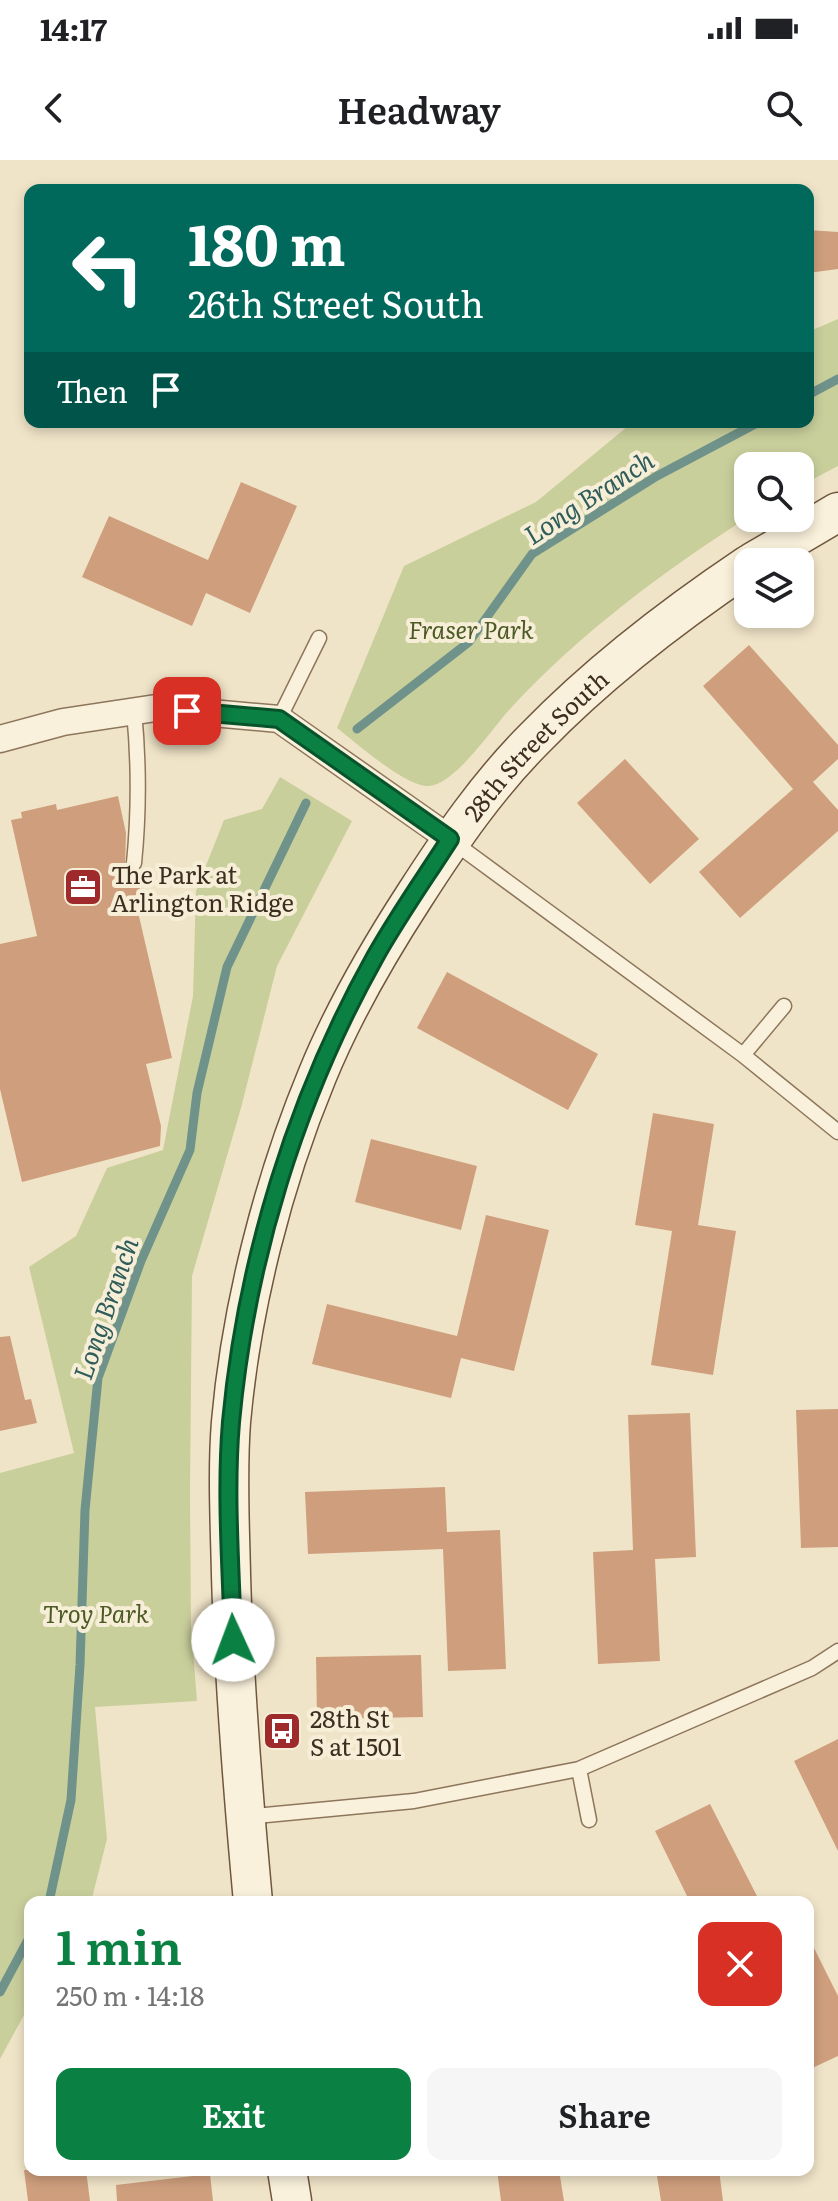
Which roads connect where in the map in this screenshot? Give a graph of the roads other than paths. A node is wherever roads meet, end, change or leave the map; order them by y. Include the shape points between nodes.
1 (838, 512) edge
2 (777, 548) edge
3 (734, 575) edge
4 (319, 638) dead end
5 (134, 711) junction
6 (279, 719) junction
7 (0, 739) edge
8 (450, 839) junction
9 (134, 863) dead end
10 (784, 1006) dead end
11 (743, 1055) junction
12 (838, 1132) edge
13 (838, 1651) edge
14 (579, 1769) junction
15 (245, 1817) junction
16 (589, 1820) dead end
17 (252, 1896) edge
18 (288, 2176) edge
19 (292, 2201) edge

1 - 2 street, 28th Street South
3 - 8 street, 28th Street South via 608,670 535,738
4 - 6 lane
5 - 6 street via 156,708
5 - 7 street
5 - 9 lane
6 - 8 street
8 - 11 lane
8 - 15 street, 28th Street South via 376,956 317,1075 272,1205 243,1331 231,1424 230,1527
10 - 11 lane
11 - 12 lane
13 - 14 lane via 812,1668
14 - 15 lane via 414,1801
14 - 16 lane
15 - 17 street, 28th Street South
18 - 19 street

